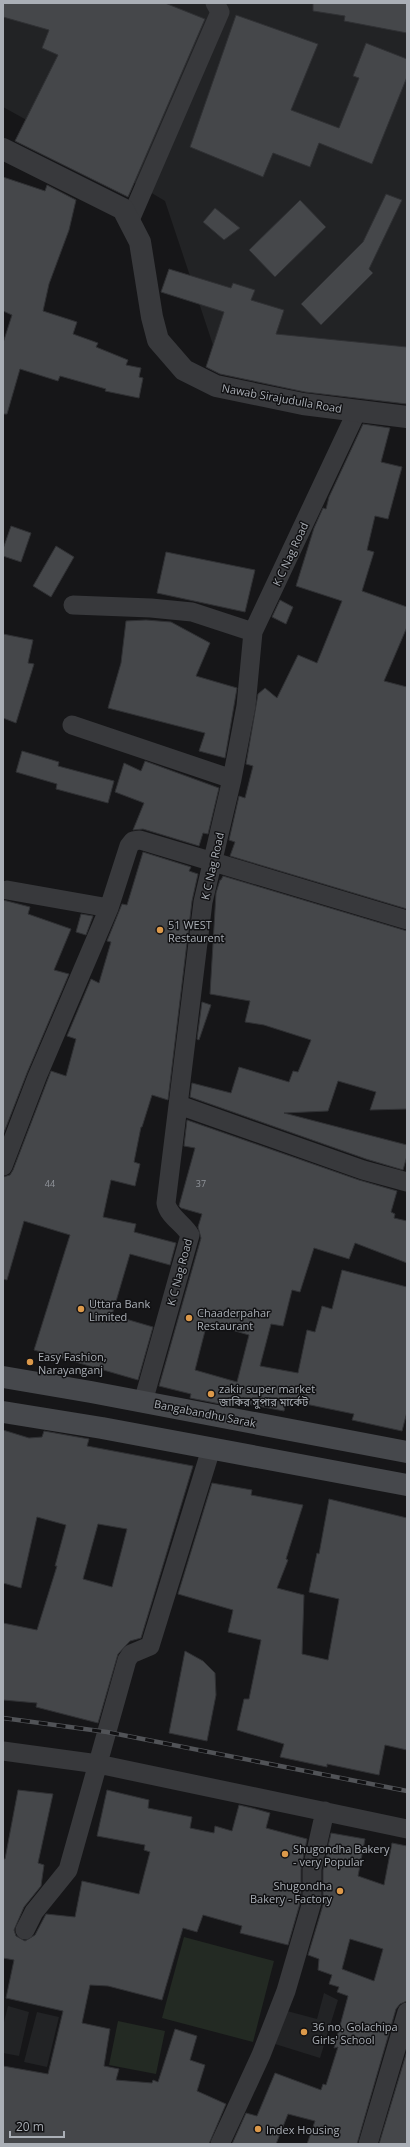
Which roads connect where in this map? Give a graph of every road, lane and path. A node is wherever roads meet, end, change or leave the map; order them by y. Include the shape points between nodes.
1 (215, 3) edge
2 (3, 149) edge
3 (130, 220) junction
4 (357, 411) junction
5 (407, 417) edge
6 (73, 605) dead end
7 (253, 632) junction
8 (72, 725) dead end
9 (232, 779) junction
10 (213, 863) junction
11 (7, 890) dead end
12 (109, 908) junction
13 (407, 920) edge
14 (179, 1105) junction
15 (3, 1166) edge
16 (407, 1182) edge
17 (3, 1377) edge
18 (143, 1402) junction
19 (3, 1412) edge
20 (211, 1449) junction
21 (407, 1452) edge
22 (407, 1485) edge
23 (3, 1751) edge
24 (98, 1764) junction
25 (325, 1811) junction
26 (407, 1829) edge
27 (25, 1930) dead end
28 (407, 2012) edge
29 (220, 2144) edge
30 (368, 2144) edge

1 - 3 street via 220,12
2 - 3 street, Nawab Sirajudulla Road via 123,209
3 - 4 street, Nawab Sirajudulla Road via 140,242 158,340 184,370 216,386 303,404
4 - 5 street, Nawab Sirajudulla Road
4 - 7 street, K C Nag Road
6 - 7 street via 192,612
7 - 9 street, K C Nag Road via 246,706
8 - 9 street
9 - 10 street, K C Nag Road
10 - 12 street via 140,840 133,841 129,846
10 - 13 street
10 - 14 street, K C Nag Road via 203,902
11 - 12 street
12 - 15 street via 37,1077
14 - 16 street via 363,1170
14 - 18 street, K C Nag Road via 166,1203 167,1208 179,1223 186,1227 190,1235
17 - 18 main road, Bangabandhu Sarak
18 - 21 main road, Bangabandhu Sarak
19 - 20 main road
20 - 22 main road
20 - 24 street via 150,1646 131,1654 127,1660
23 - 24 street
24 - 25 street
24 - 27 street via 68,1870 34,1912
25 - 26 street
25 - 29 street via 312,1869 312,1902 286,1991
28 - 30 street

